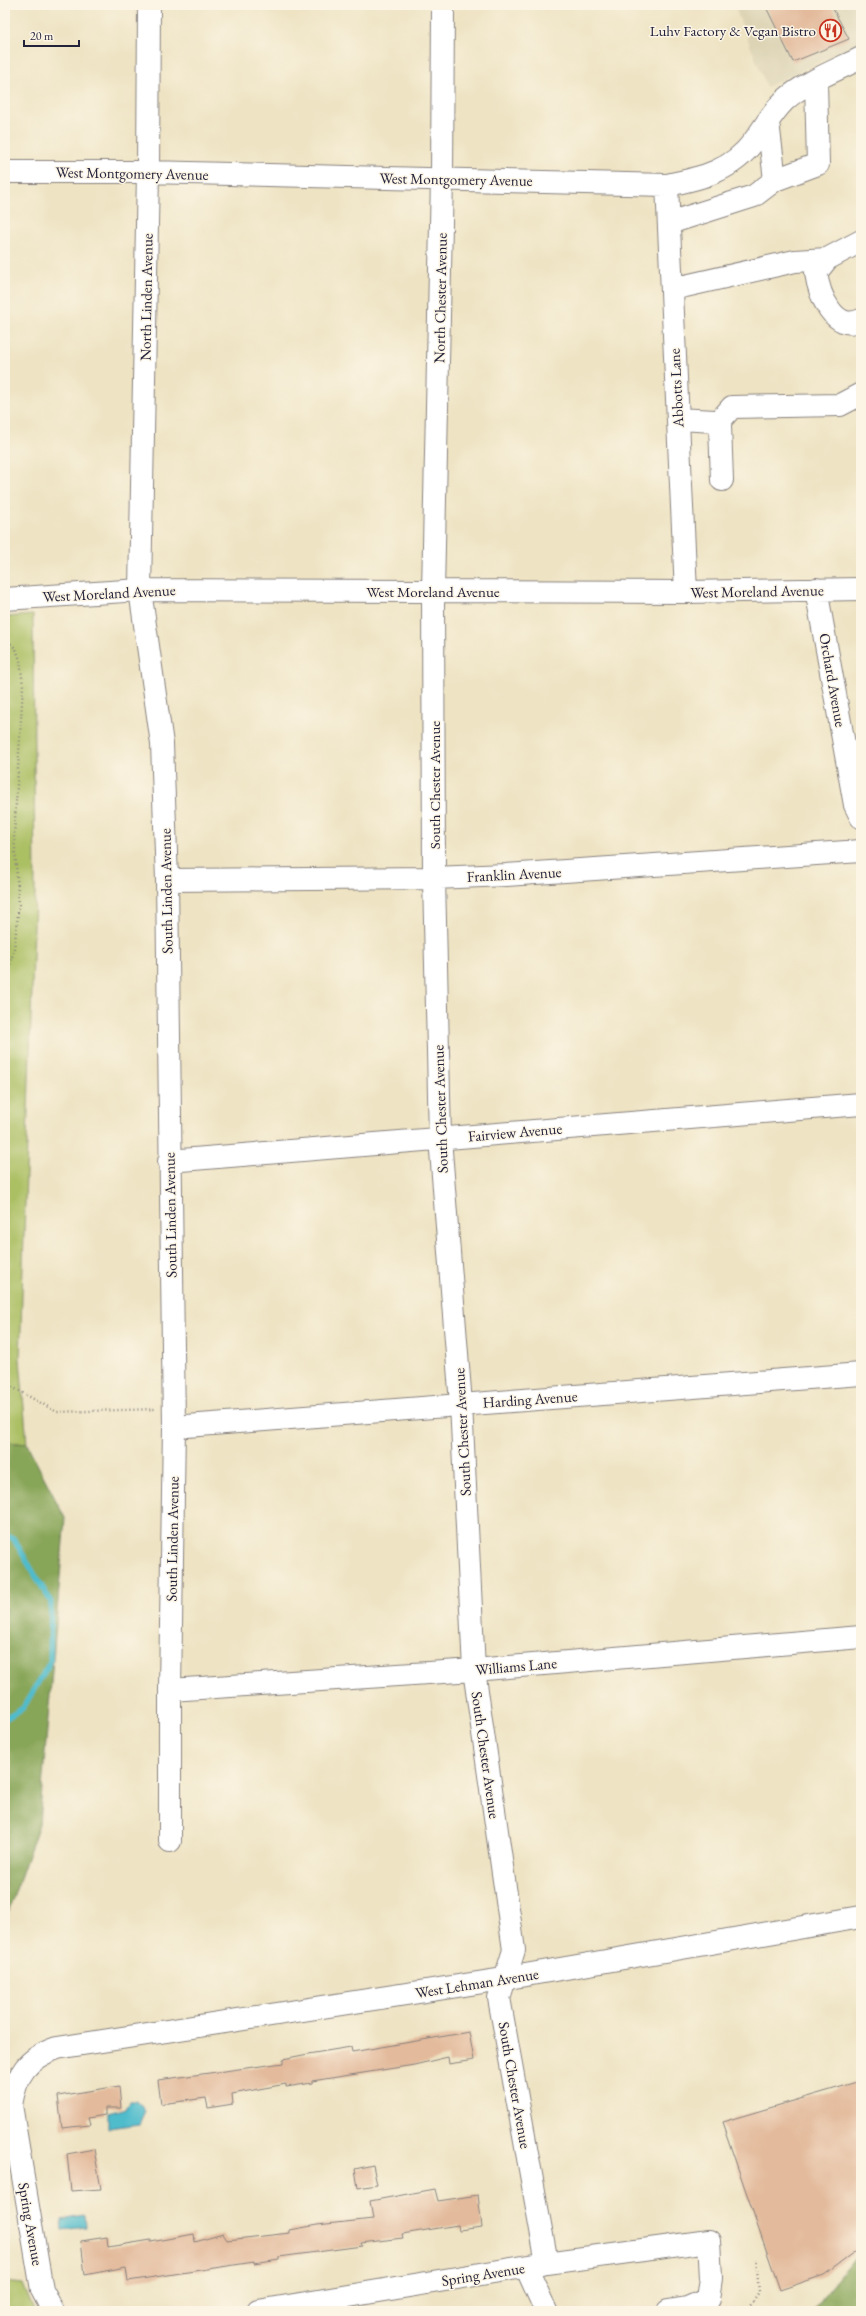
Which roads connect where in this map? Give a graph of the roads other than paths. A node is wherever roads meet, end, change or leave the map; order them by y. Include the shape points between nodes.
1 (148, 5) edge
2 (444, 5) edge
3 (861, 58) edge
4 (816, 82) junction
5 (768, 122) junction
6 (5, 172) edge
7 (148, 172) junction
8 (442, 178) junction
9 (775, 180) junction
10 (667, 185) junction
11 (669, 223) junction
12 (861, 241) edge
13 (827, 259) junction
14 (672, 289) junction
15 (861, 320) edge
16 (861, 394) edge
17 (678, 420) junction
18 (718, 423) junction
19 (722, 480) dead end
20 (816, 589) junction
21 (140, 590) junction
22 (861, 590) edge
23 (433, 591) junction
24 (686, 592) junction
25 (5, 599) edge
26 (861, 817) edge
27 (861, 851) edge
28 (434, 878) junction
29 (167, 880) junction
30 (861, 1104) edge
31 (440, 1138) junction
32 (169, 1161) junction
33 (861, 1374) edge
34 (461, 1404) junction
35 (174, 1418) junction
36 (861, 1637) edge
37 (474, 1670) junction
38 (170, 1690) junction
39 (170, 1841) dead end
40 (861, 1917) edge
41 (503, 1979) junction
42 (92, 2044) joint
43 (547, 2264) junction
44 (526, 2267) junction
45 (53, 2311) edge
46 (258, 2311) edge
47 (546, 2311) edge
48 (668, 2311) edge

1 - 7 street, North Linden Avenue
2 - 8 street, North Chester Avenue
3 - 4 street, West Montgomery Avenue
4 - 5 street, West Montgomery Avenue via 795,92 784,101
4 - 9 street via 818,164
5 - 9 street
5 - 10 street, West Montgomery Avenue via 741,156 731,164 702,177
6 - 7 street, West Montgomery Avenue
7 - 8 street, West Montgomery Avenue
7 - 21 street, North Linden Avenue
8 - 10 street, West Montgomery Avenue
8 - 23 street, North Chester Avenue
9 - 11 street via 754,196
10 - 11 street, Abbotts Lane
11 - 14 street, Abbotts Lane
12 - 13 street
13 - 14 street via 794,261
13 - 15 street via 816,273 818,286 834,316 844,323
14 - 17 street, Abbotts Lane
16 - 18 street via 840,405 732,406
17 - 18 street
17 - 24 street, Abbotts Lane
18 - 19 street
20 - 22 street, West Moreland Avenue
20 - 24 street, West Moreland Avenue
20 - 26 street, Orchard Avenue via 855,805
21 - 23 street, West Moreland Avenue
21 - 25 street, West Moreland Avenue
21 - 29 street, South Linden Avenue via 162,744
23 - 24 street, West Moreland Avenue
23 - 28 street, South Chester Avenue
27 - 28 street, Franklin Avenue
28 - 29 street, Franklin Avenue
28 - 31 street, South Chester Avenue
29 - 32 street, South Linden Avenue
30 - 31 street, Fairview Avenue
31 - 32 street, Fairview Avenue
31 - 34 street, South Chester Avenue
32 - 35 street, South Linden Avenue
33 - 34 street, Harding Avenue
34 - 35 street, Harding Avenue
34 - 37 street, South Chester Avenue
35 - 38 street, South Linden Avenue
36 - 37 street, Williams Lane
37 - 38 street, Williams Lane
37 - 41 street, South Chester Avenue via 514,1950
38 - 39 street, South Linden Avenue
40 - 41 street, West Lehman Avenue
41 - 42 street, West Lehman Avenue
41 - 43 street, South Chester Avenue via 499,1998
42 - 45 street, Spring Avenue via 44,2052 19,2075 11,2105 42,2290
43 - 44 street, Spring Avenue
43 - 48 street, Spring Avenue via 709,2241 711,2278 708,2299 687,2308
44 - 46 street, Spring Avenue
44 - 47 street

